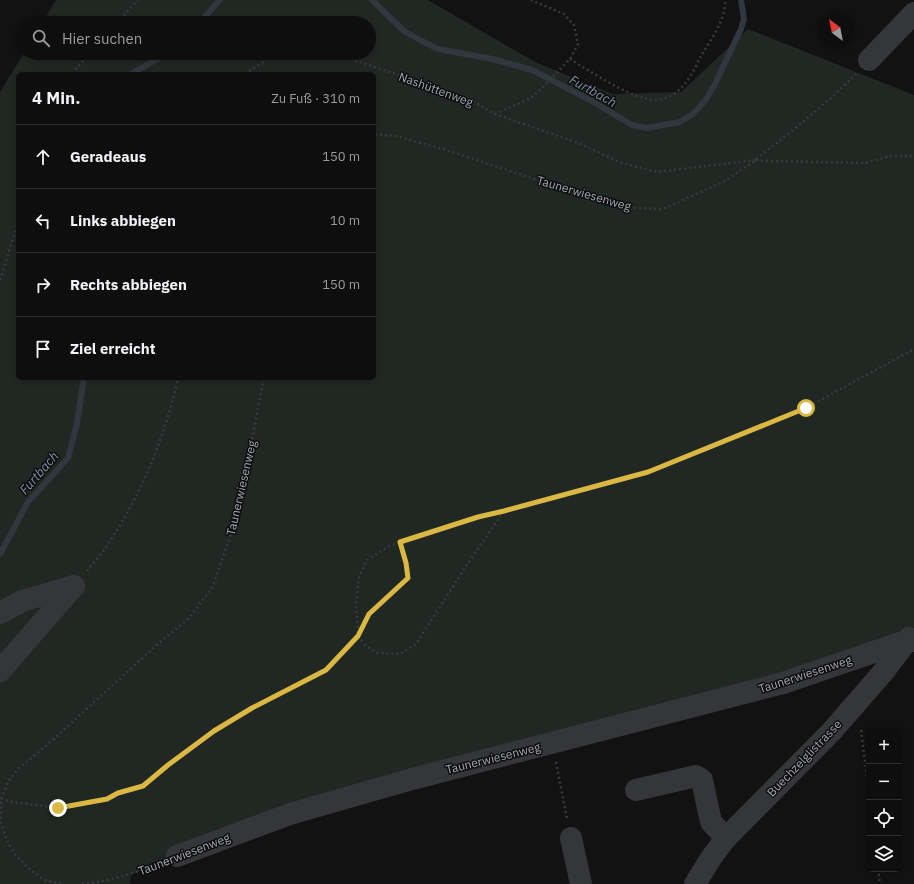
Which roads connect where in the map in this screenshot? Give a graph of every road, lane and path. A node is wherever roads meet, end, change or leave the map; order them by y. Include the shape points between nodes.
1 (138, 0) edge
2 (531, 0) edge
3 (725, 0) edge
4 (914, 13) edge
5 (123, 16) edge
6 (570, 59) junction
7 (84, 60) edge
8 (266, 60) edge
9 (353, 60) edge
10 (868, 60) joint
11 (74, 72) edge
12 (248, 72) edge
13 (495, 114) junction
14 (376, 134) edge
15 (914, 156) edge
16 (756, 160) junction
17 (16, 229) edge
18 (0, 280) edge
19 (914, 349) edge
20 (178, 380) edge
21 (264, 380) edge
22 (504, 511) junction
23 (400, 542) junction
24 (74, 586) junction
25 (0, 613) edge
26 (358, 636) junction
27 (912, 638) edge
28 (0, 671) edge
29 (861, 727) dead end
30 (553, 743) junction
31 (866, 768) edge
32 (5, 789) junction
33 (0, 790) edge
34 (636, 790) dead end
35 (1, 799) junction
36 (571, 838) joint
37 (726, 838) junction
38 (177, 856) joint
39 (878, 872) edge
40 (61, 884) edge
41 (82, 884) edge
42 (580, 884) edge
43 (695, 884) edge
44 (880, 884) edge

1 - 5 path
2 - 6 path via 564,14 574,25 578,44
3 - 6 path via 724,14 718,27 689,78 670,96 654,100 641,98
4 - 10 street
6 - 13 path via 531,98
7 - 11 path
8 - 12 path
9 - 13 path, Nashüttenweg via 466,97
10 - 16 path, Taunerwiesenweg via 829,100
13 - 16 path via 581,144 619,162 658,172
14 - 16 path, Taunerwiesenweg via 396,136 446,150 589,197 634,208 663,209 723,182
15 - 16 path via 890,156 865,163
17 - 18 path
19 - 22 path via 806,408 648,472
20 - 24 path via 158,449 139,492 108,545
21 - 32 path, Taunerwiesenweg via 236,520 212,588 190,618 19,768
22 - 23 path
22 - 26 path via 416,644 400,654 378,654 366,646
23 - 26 path via 408,578 369,614
23 - 26 path via 367,560 359,576 356,604
24 - 25 street via 22,601
24 - 28 street
26 - 35 path via 326,670 252,708 214,731 143,786 107,799 58,808
27 - 30 street, Taunerwiesenweg via 783,683
27 - 37 street, Buechzelglistrasse via 832,731
29 - 31 path
30 - 36 path
30 - 38 street, Taunerwiesenweg via 290,814
32 - 33 path
32 - 35 path, Taunerwiesenweg
34 - 37 street via 696,776 702,780 711,822
35 - 40 path, Taunerwiesenweg via 1,824 15,854 44,880
36 - 42 street
37 - 43 street, Buechzelglistrasse
38 - 41 path, Taunerwiesenweg via 131,875
39 - 44 path

